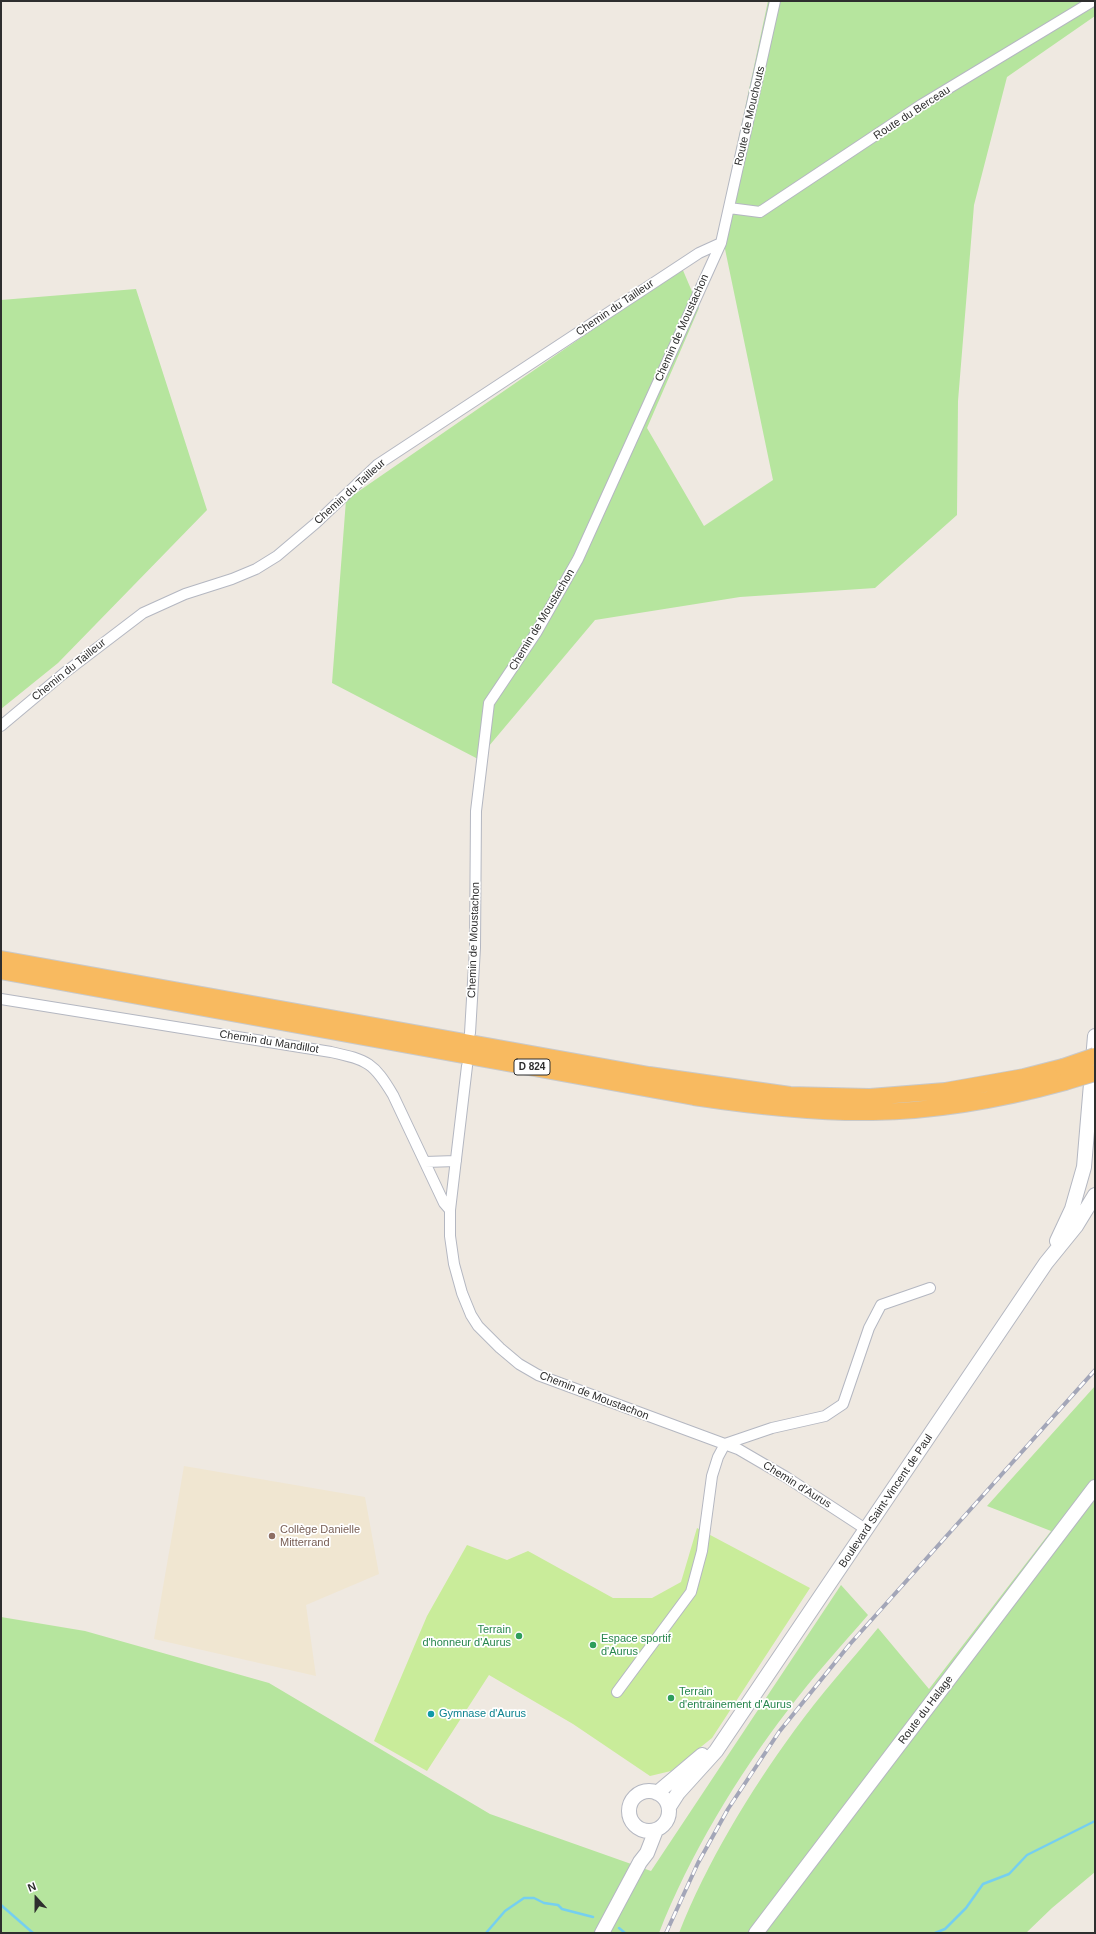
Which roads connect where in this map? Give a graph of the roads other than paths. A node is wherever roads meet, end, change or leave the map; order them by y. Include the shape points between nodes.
1 (775, 1) edge
2 (1092, 1) edge
3 (729, 208) junction
4 (724, 232) joint
5 (721, 243) junction
6 (1, 726) edge
7 (1, 959) edge
8 (1, 971) edge
9 (1, 1000) edge
10 (470, 1033) dead end
11 (1095, 1036) edge
12 (1095, 1056) edge
13 (467, 1066) dead end
14 (1095, 1073) edge
15 (456, 1161) junction
16 (425, 1162) junction
17 (1095, 1195) edge
18 (450, 1210) junction
19 (1046, 1263) junction
20 (930, 1288) dead end
21 (725, 1444) junction
22 (1095, 1487) edge
23 (867, 1530) junction
24 (617, 1692) dead end
25 (724, 1737) junction
26 (657, 1793) junction
27 (669, 1807) junction
28 (639, 1828) junction
29 (656, 1830) junction
30 (640, 1862) junction
31 (602, 1933) edge
32 (756, 1933) edge

1 - 3 street, Route de Mouchouts
2 - 3 street, Route du Berceau via 921,105 760,212
3 - 4 street, Route de Mouchouts
4 - 5 street, Chemin de Moustachon
5 - 6 street, Chemin du Tailleur via 699,253 377,466 277,556 232,579 186,594 143,613 69,669
5 - 10 street, Chemin de Moustachon via 578,559 536,633 489,703 476,811 475,948
7 - 12 highway, D 824, bridge via 649,1075 790,1095 870,1097 945,1091 1024,1077
8 - 14 highway, D 824, bridge via 680,1094 783,1109 853,1112 914,1110 989,1100
9 - 16 street, Chemin du Mandillot via 354,1058 371,1064 394,1095
11 - 19 main road via 1082,1178 1072,1209
13 - 15 street, Chemin de Moustachon
15 - 16 street
15 - 18 street, Chemin de Moustachon
16 - 18 street, Chemin du Mandillot via 444,1203
17 - 19 main road via 1076,1226
18 - 21 street, Chemin de Moustachon via 454,1264 462,1293 471,1316 500,1348 538,1376
19 - 23 main road, Boulevard Saint-Vincent de Paul
20 - 21 street via 881,1305 869,1328 843,1404 825,1416 772,1428
21 - 23 street, Chemin d'Aurus via 786,1477
21 - 24 street via 712,1476 702,1551 691,1592
22 - 32 main road, Route du Halage
23 - 25 main road, Boulevard Saint-Vincent de Paul
25 - 26 main road, Boulevard Saint-Vincent de Paul
25 - 27 main road, Boulevard Saint-Vincent de Paul via 716,1751
26 - 27 main road via 667,1801
26 - 28 main road via 644,1792 631,1804 629,1812
27 - 29 main road via 667,1821
28 - 29 main road
28 - 30 main road
29 - 30 main road via 647,1853
30 - 31 main road

